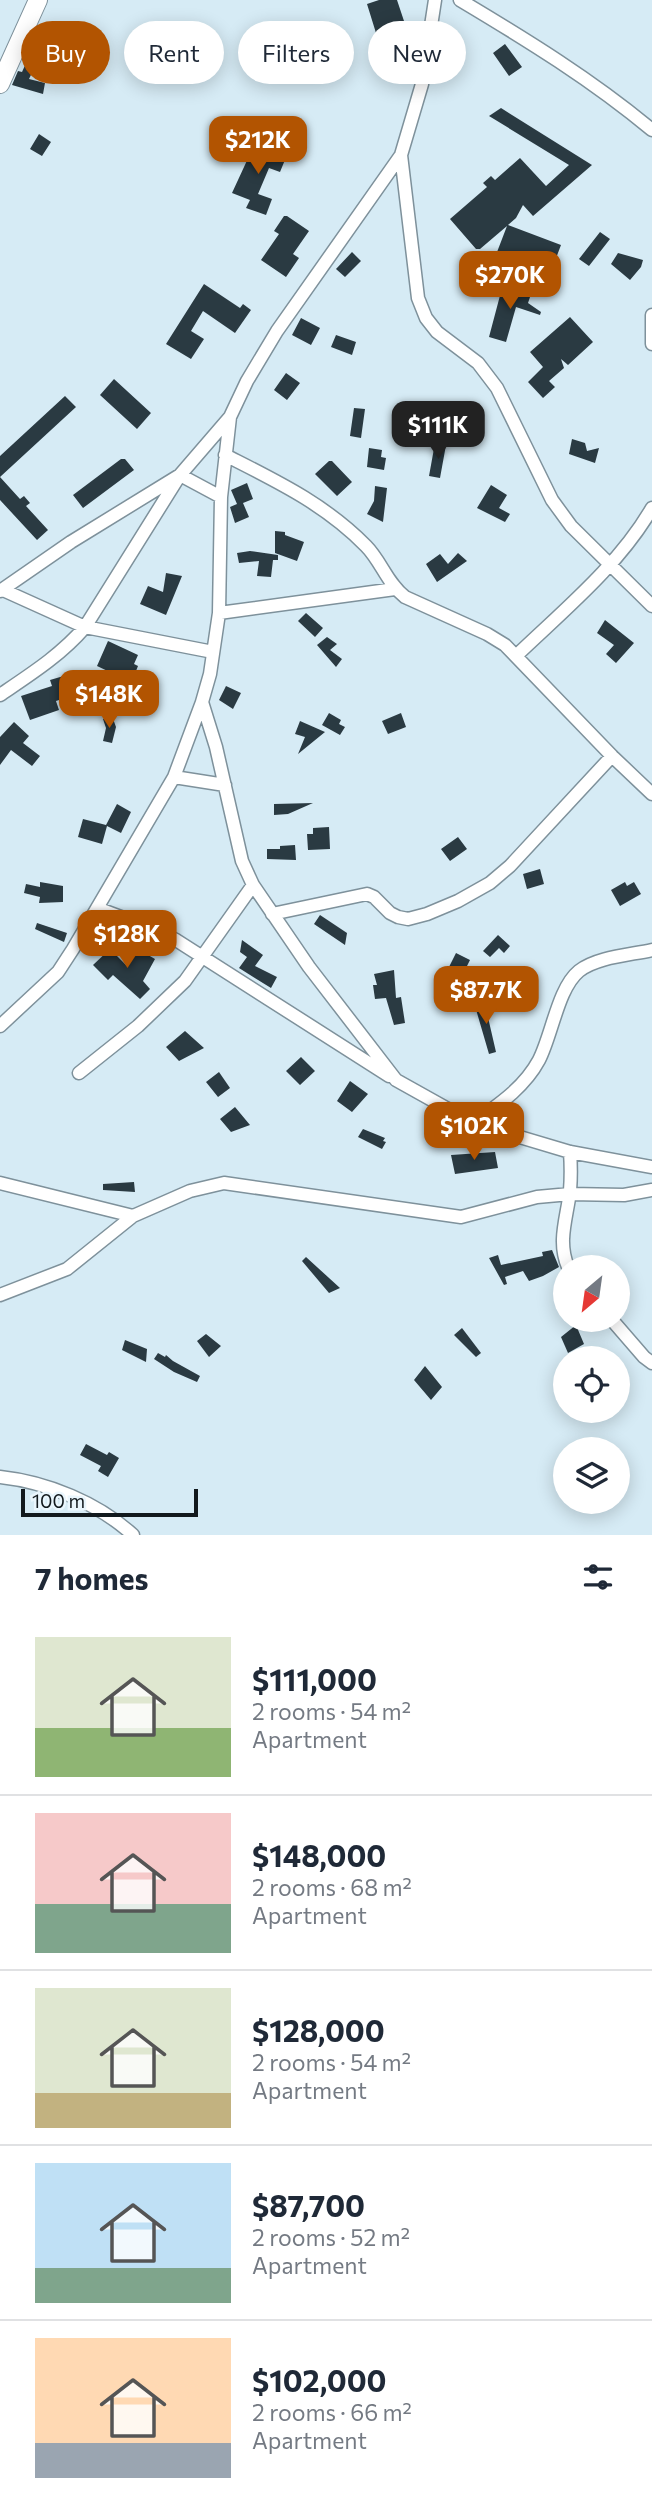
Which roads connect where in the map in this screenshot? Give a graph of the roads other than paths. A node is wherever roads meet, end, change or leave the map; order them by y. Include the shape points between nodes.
1 (38, 0) edge
2 (435, 0) edge
3 (460, 0) edge
4 (0, 84) edge
5 (652, 130) edge
6 (401, 155) junction
7 (652, 315) edge
8 (652, 344) edge
9 (230, 417) junction
10 (225, 455) junction
11 (180, 475) junction
12 (220, 497) junction
13 (652, 508) edge
14 (610, 563) junction
15 (395, 589) junction
16 (2, 591) edge
17 (652, 606) edge
18 (219, 613) junction
19 (85, 627) junction
20 (213, 652) junction
21 (517, 655) junction
22 (0, 695) edge
23 (202, 702) junction
24 (612, 756) junction
25 (174, 777) junction
26 (225, 785) junction
27 (652, 794) edge
28 (253, 885) junction
29 (97, 908) junction
30 (272, 914) junction
31 (652, 950) edge
32 (204, 957) junction
33 (0, 1026) edge
34 (79, 1073) dead end
35 (396, 1080) junction
36 (473, 1123) junction
37 (570, 1153) junction
38 (652, 1167) edge
39 (0, 1183) edge
40 (652, 1190) edge
41 (570, 1194) junction
42 (134, 1216) junction
43 (564, 1255) edge
44 (0, 1295) edge
45 (622, 1332) edge
46 (652, 1363) edge
47 (0, 1477) edge
48 (133, 1535) edge

1 - 4 street
2 - 6 street via 422,84
3 - 5 street via 590,81
6 - 9 street via 278,331
6 - 14 street via 418,298 426,318 478,363 496,388 552,500 571,526
7 - 8 street
9 - 10 street
9 - 11 street
10 - 12 street
10 - 15 street via 300,493 336,518 368,548
11 - 12 street
11 - 16 street
11 - 19 street
12 - 18 street
13 - 14 street
14 - 17 street
14 - 21 street
15 - 18 street
15 - 21 street via 420,606 487,634
16 - 19 street
18 - 20 street
19 - 20 street
19 - 22 street via 48,662
20 - 23 street
21 - 24 street
23 - 25 street
23 - 26 street
24 - 27 street
24 - 30 street via 510,866 458,901 408,919 390,913 367,894
25 - 26 street
25 - 29 street
26 - 28 street via 242,861
28 - 30 street
28 - 32 street
29 - 32 street via 153,929
29 - 33 street via 58,972
30 - 35 street
31 - 36 street via 579,971 569,983 539,1061 506,1100
32 - 34 street via 138,1026
32 - 35 street
35 - 36 street
36 - 37 street
37 - 38 street
37 - 41 street
39 - 42 street
40 - 41 street via 624,1195
41 - 42 street via 461,1217 224,1182 190,1191
41 - 43 street via 562,1236
42 - 44 street via 67,1269
45 - 46 street
47 - 48 street via 22,1479 62,1493 97,1509

